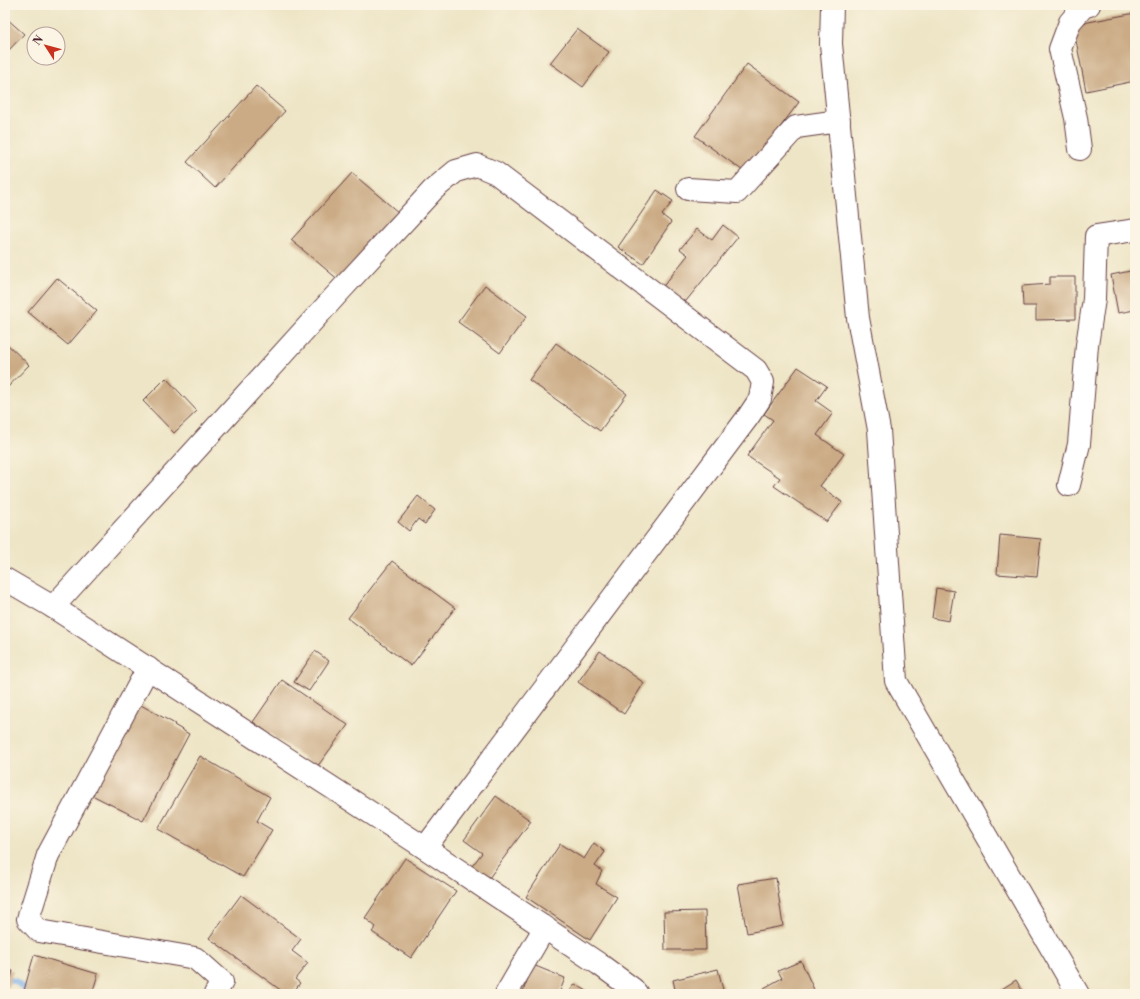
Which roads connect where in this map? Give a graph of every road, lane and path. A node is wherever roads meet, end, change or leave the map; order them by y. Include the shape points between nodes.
1 (832, 5) edge
2 (1089, 5) edge
3 (839, 121) junction
4 (1080, 149) dead end
5 (688, 189) dead end
6 (1135, 230) edge
7 (1069, 486) dead end
8 (5, 579) edge
9 (53, 607) junction
10 (148, 668) junction
11 (425, 848) junction
12 (545, 927) junction
13 (215, 994) edge
14 (506, 994) edge
15 (637, 994) edge
16 (1078, 994) edge

1 - 3 street via 831,44
2 - 4 street via 1083,7 1070,22 1060,49 1076,118
3 - 5 street via 796,127 737,192
3 - 16 street via 858,318 879,430 896,681
6 - 7 street via 1096,236 1094,299 1087,345 1079,444
8 - 9 street
9 - 10 street
9 - 11 street via 433,190 456,171 477,165 496,173 756,370 762,382 760,399 748,417
10 - 11 street
10 - 13 street via 48,855 28,919 39,931 195,958 222,982
11 - 12 street
12 - 14 street
12 - 15 street

